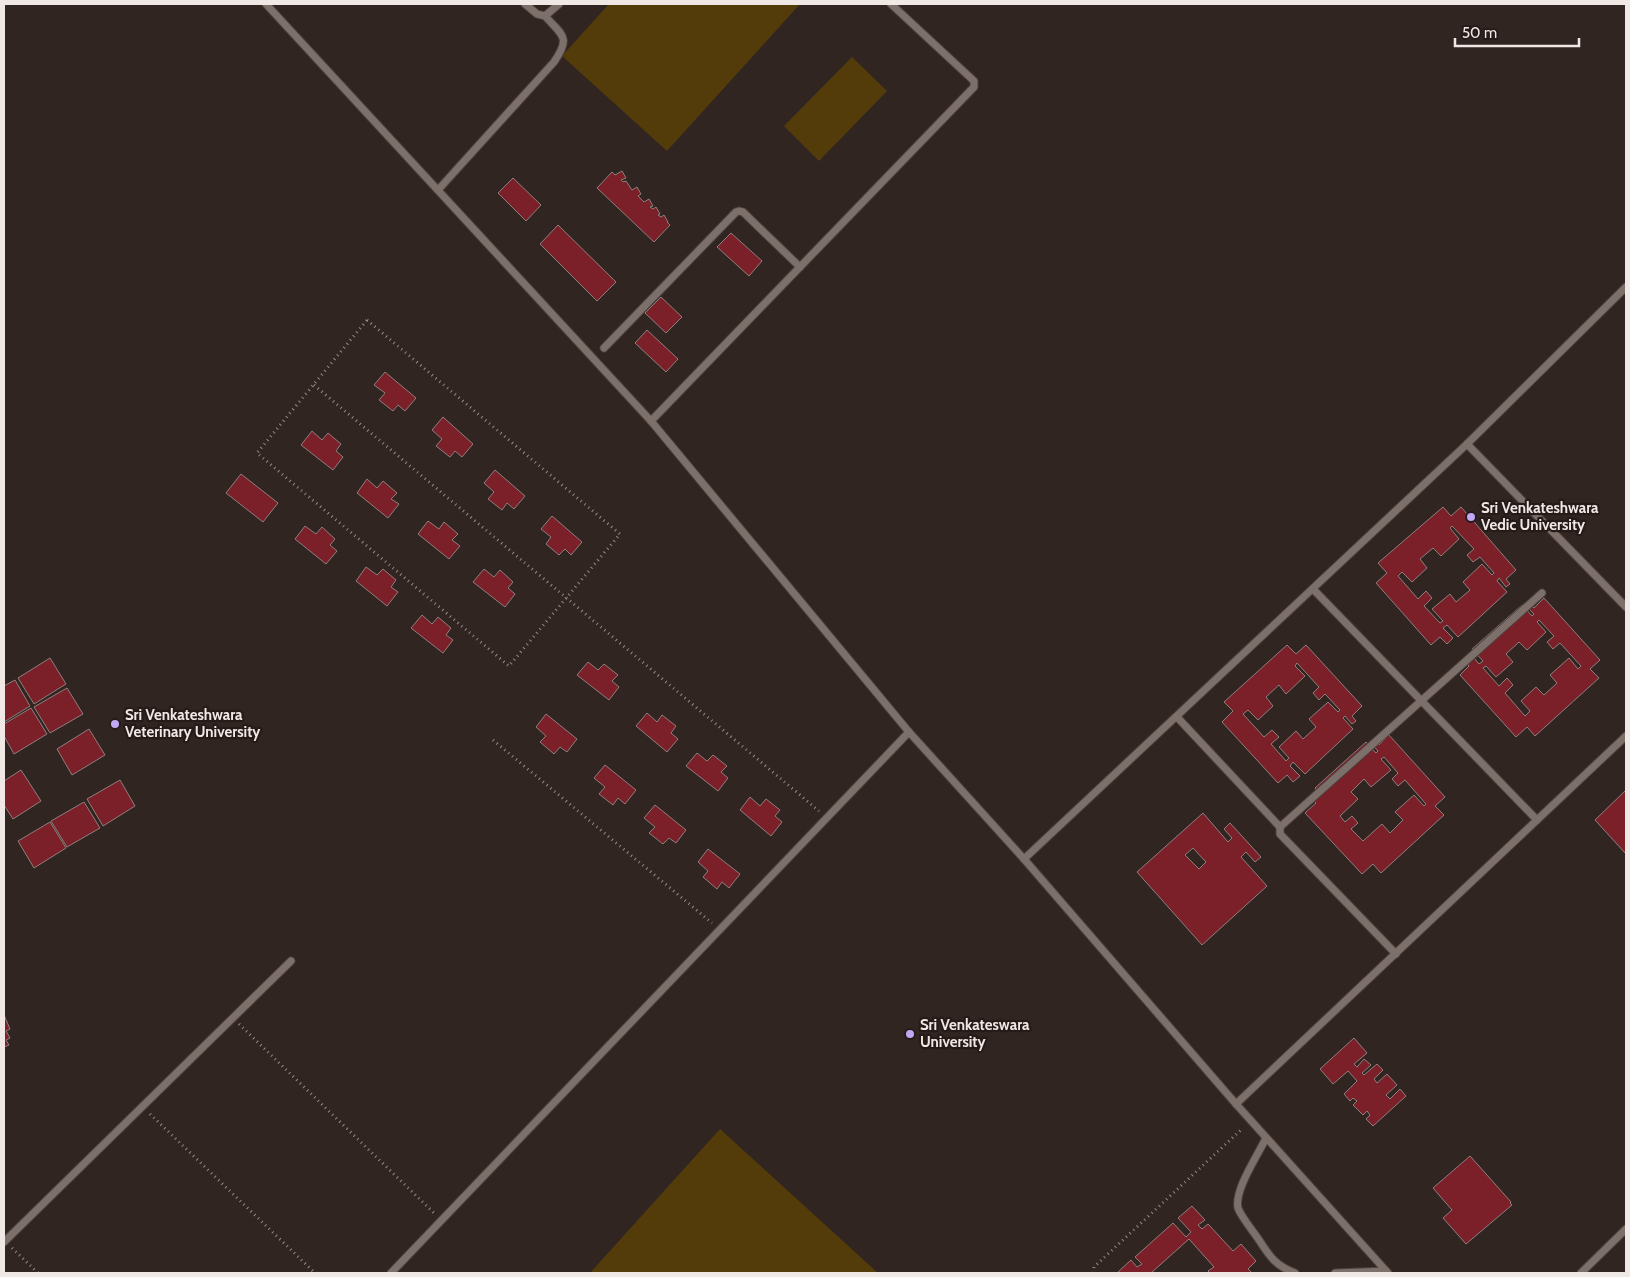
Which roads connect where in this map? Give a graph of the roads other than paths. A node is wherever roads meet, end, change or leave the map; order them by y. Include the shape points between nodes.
1 (266, 4) edge
2 (525, 4) edge
3 (559, 4) edge
4 (891, 4) edge
5 (545, 16) junction
6 (438, 190) junction
7 (800, 267) junction
8 (1626, 287) edge
9 (604, 348) dead end
10 (651, 420) junction
11 (1466, 444) junction
12 (1313, 589) junction
13 (1542, 593) dead end
14 (1626, 607) edge
15 (1421, 701) junction
16 (1177, 717) junction
17 (909, 732) junction
18 (1626, 736) edge
19 (1537, 820) junction
20 (1280, 827) junction
21 (1024, 859) junction
22 (1396, 954) junction
23 (291, 961) dead end
24 (1236, 1104) junction
25 (1266, 1138) junction
26 (1626, 1229) edge
27 (4, 1241) edge
28 (1387, 1272) edge
29 (391, 1273) edge
30 (1295, 1273) edge
31 (1335, 1273) edge
32 (1582, 1273) edge

1 - 6 lane
2 - 5 lane
3 - 5 lane
4 - 7 lane via 974,81 974,87
5 - 6 lane via 561,34 563,50
6 - 10 lane
7 - 9 lane via 743,212 736,212
7 - 10 lane
8 - 11 lane
10 - 17 lane
11 - 12 lane
11 - 14 lane
12 - 15 lane
12 - 16 lane
13 - 15 lane
15 - 19 lane
15 - 20 lane
16 - 20 lane
16 - 21 lane
17 - 21 lane
17 - 29 lane
18 - 19 lane
19 - 22 lane
20 - 22 lane via 1280,834
21 - 24 lane
22 - 24 lane
23 - 27 lane
24 - 25 lane
25 - 28 lane
25 - 30 lane via 1241,1188 1238,1210 1273,1260
26 - 32 lane
28 - 31 lane

